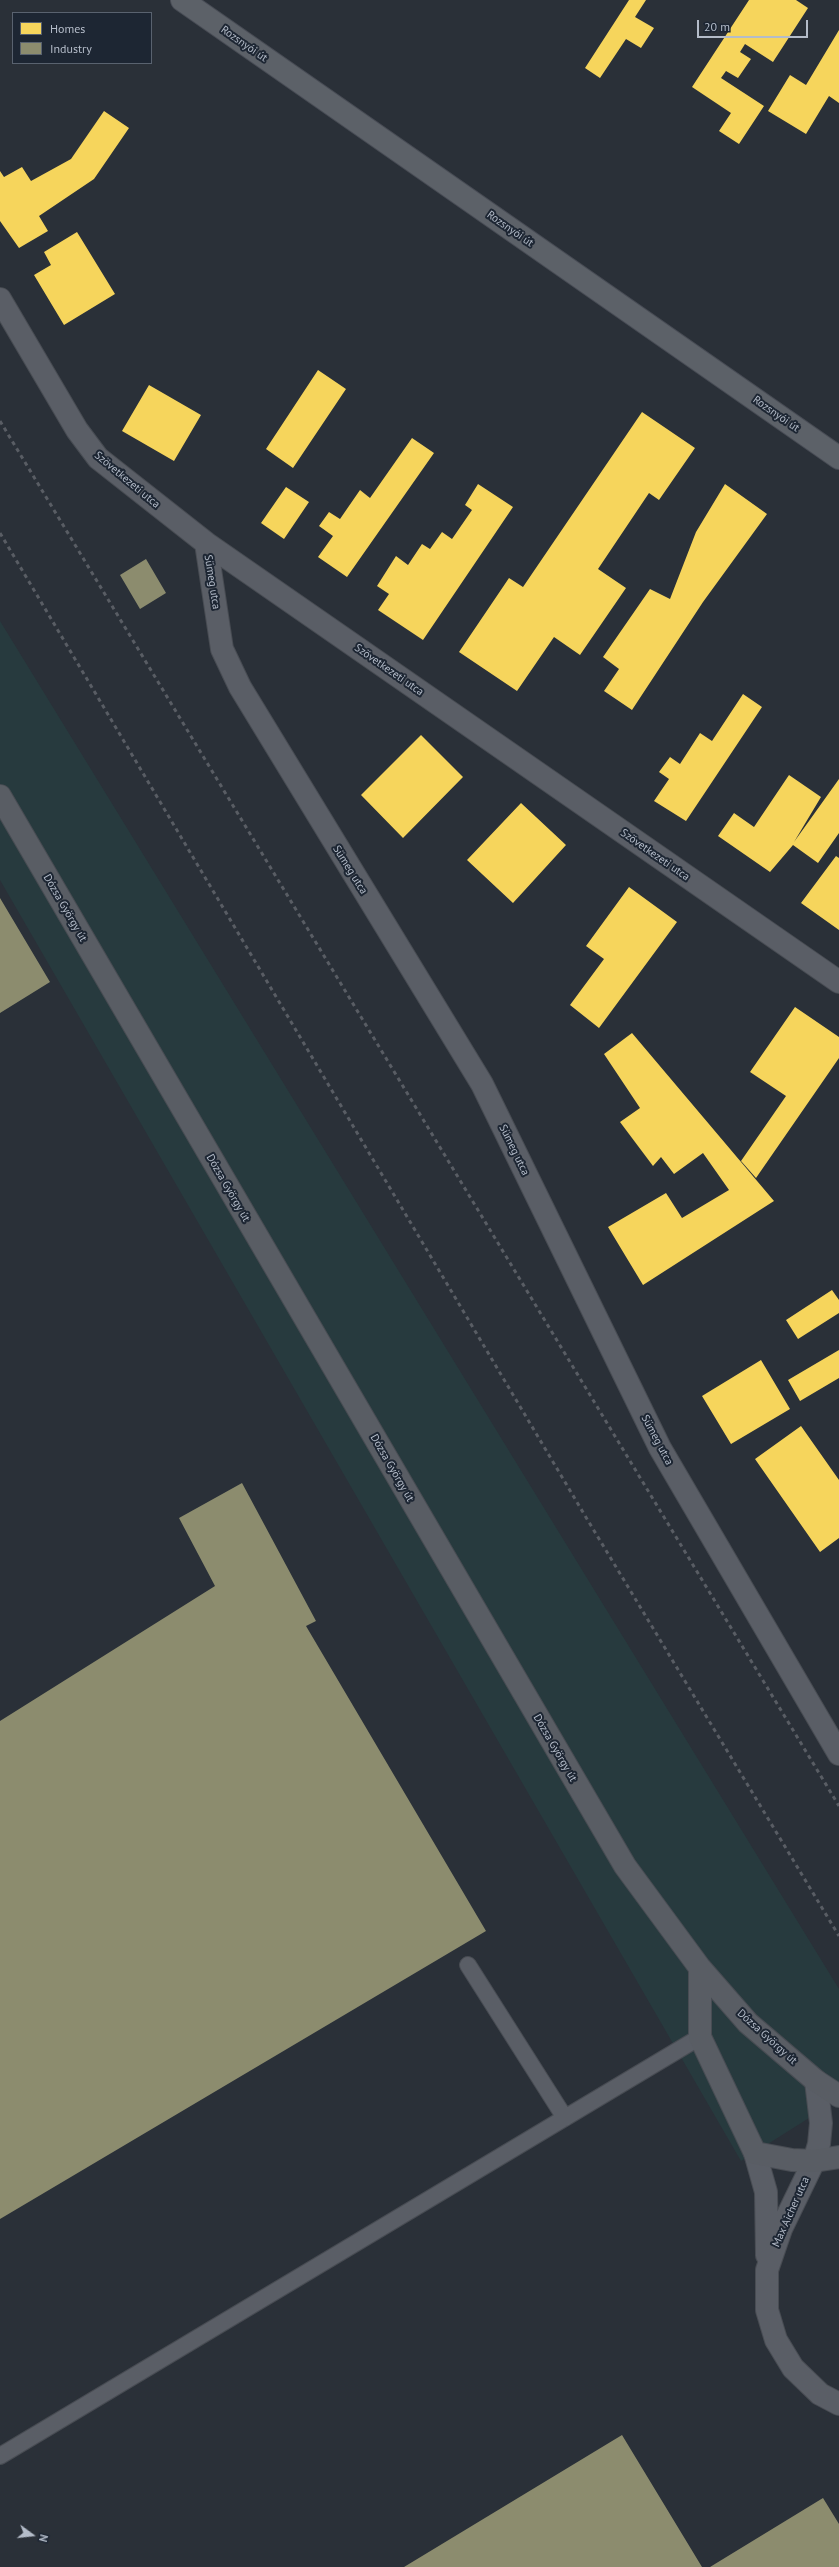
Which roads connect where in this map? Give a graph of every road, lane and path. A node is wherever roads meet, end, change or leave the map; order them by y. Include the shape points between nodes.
1 (182, 0) edge
2 (0, 299) edge
3 (839, 458) edge
4 (206, 543) junction
5 (0, 796) edge
6 (839, 982) edge
7 (839, 1754) edge
8 (468, 1965) dead end
9 (700, 1968) junction
10 (700, 2037) junction
11 (816, 2081) junction
12 (839, 2096) edge
13 (565, 2118) junction
14 (755, 2153) junction
15 (839, 2157) edge
16 (814, 2161) junction
17 (767, 2270) junction
18 (839, 2404) edge
19 (0, 2456) edge

1 - 3 main road, Rozsnyói út
2 - 4 street, Szövetkezeti utca via 77,430 98,458
4 - 6 street, Szövetkezeti utca
4 - 7 street, Sümeg utca via 222,649 240,687 482,1084 660,1448
5 - 9 main road, Dózsa György út via 624,1866
8 - 13 lane
9 - 10 main road
9 - 11 main road, Dózsa György út via 748,2023
10 - 13 lane
10 - 14 main road
11 - 12 main road, Dózsa György út
11 - 16 street, Max Aicher utca via 821,2122
13 - 19 lane
14 - 16 main road
14 - 17 street via 766,2192
15 - 16 main road
16 - 17 street, Max Aicher utca via 781,2229
17 - 18 street, Max Aicher utca via 767,2310 776,2340 793,2368 820,2394

